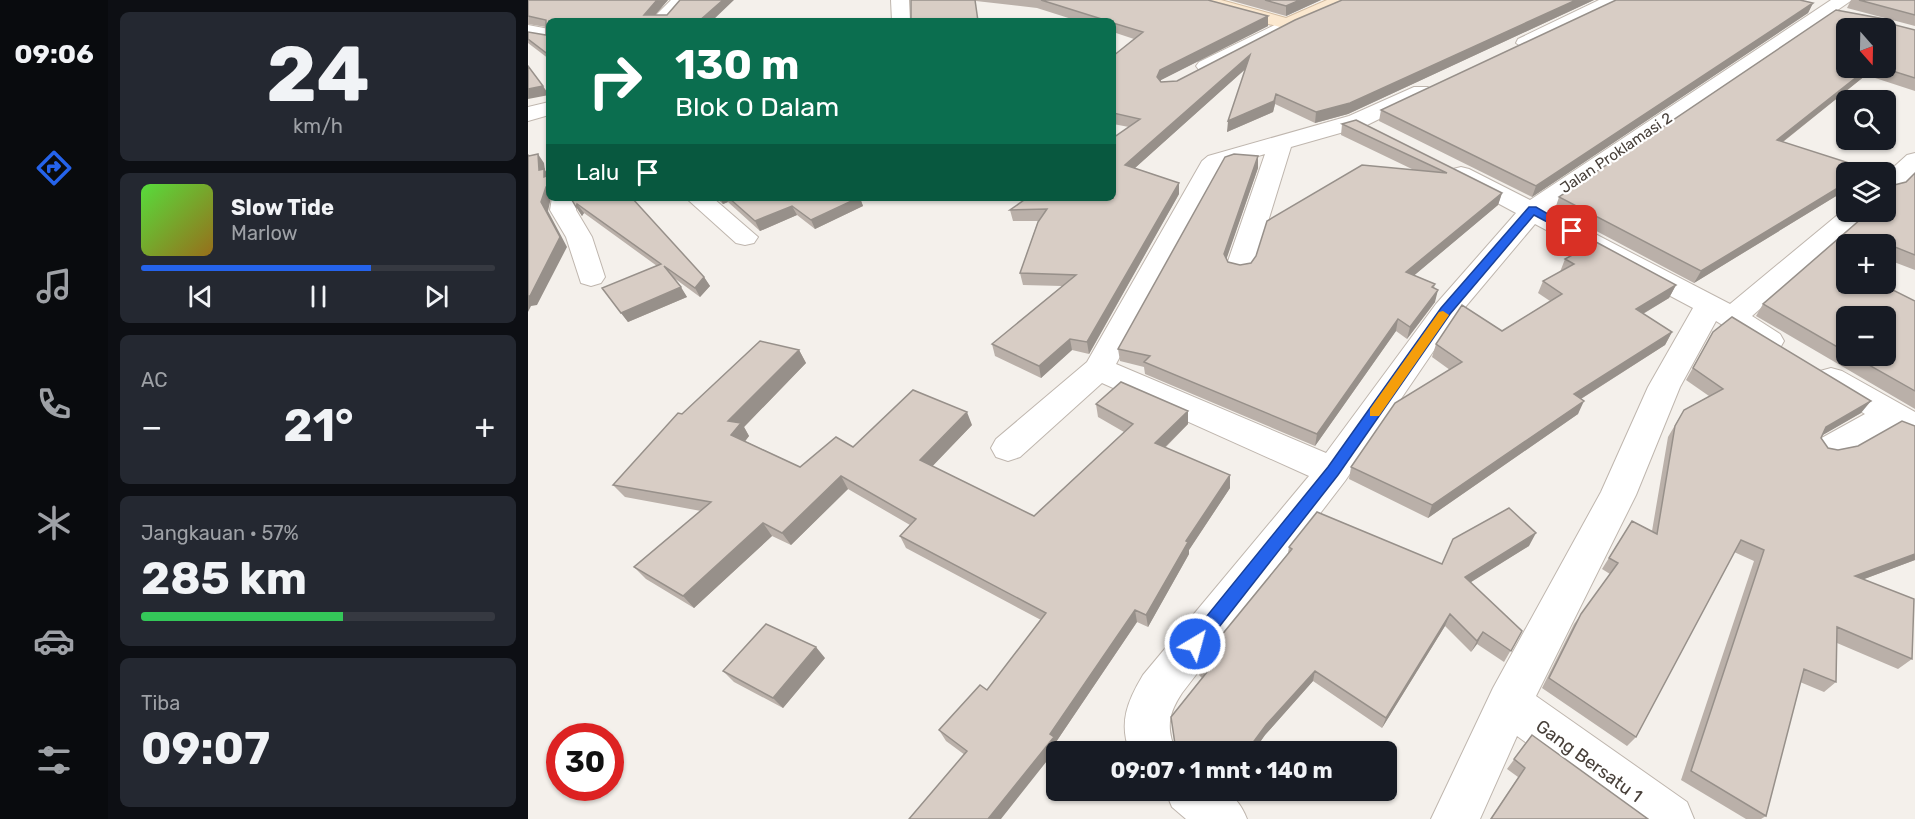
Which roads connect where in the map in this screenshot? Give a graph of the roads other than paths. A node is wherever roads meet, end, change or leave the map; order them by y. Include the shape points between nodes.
1 (681, 0) edge
2 (900, 0) edge
3 (1202, 0) edge
4 (1342, 0) edge
5 (1612, 0) edge
6 (1831, 8) edge
7 (661, 18) edge
8 (901, 18) edge
9 (1287, 24) junction
10 (528, 32) edge
11 (546, 35) edge
12 (1504, 52) edge
13 (1189, 76) edge
14 (1441, 82) edge
15 (546, 109) edge
16 (528, 114) edge
17 (1281, 142) junction
18 (1915, 160) edge
19 (1440, 163) edge
20 (1896, 178) edge
21 (564, 201) edge
22 (702, 201) edge
23 (1533, 210) junction
24 (1843, 222) edge
25 (745, 237) dead end
26 (1240, 267) edge
27 (591, 277) dead end
28 (1721, 312) junction
29 (1098, 369) junction
30 (1903, 421) edge
31 (1008, 448) dead end
32 (1830, 449) edge
33 (1333, 471) junction
34 (1509, 703) junction
35 (1146, 741) edge
36 (1202, 801) edge
37 (1223, 819) edge
38 (1455, 819) edge
39 (1670, 819) edge

1 - 7 street
2 - 8 street
3 - 9 street
4 - 9 street
5 - 12 street
6 - 23 street, Jalan Proklamasi 2
9 - 13 street
10 - 11 street
14 - 17 street via 1368,127
15 - 16 street
17 - 26 street
17 - 29 street via 1224,157 1210,166
18 - 20 street
19 - 23 street
21 - 27 street via 563,210 579,237
22 - 25 street
23 - 28 street
23 - 33 street, Jalan Proklamasi 2 via 1446,311
24 - 28 street
28 - 30 street
28 - 34 street via 1664,387 1618,495
29 - 31 street
29 - 33 street
30 - 32 street
33 - 35 street, Jalan Proklamasi 2 via 1160,684 1147,713
34 - 38 street
34 - 39 street, Gang Bersatu 1
36 - 37 street

